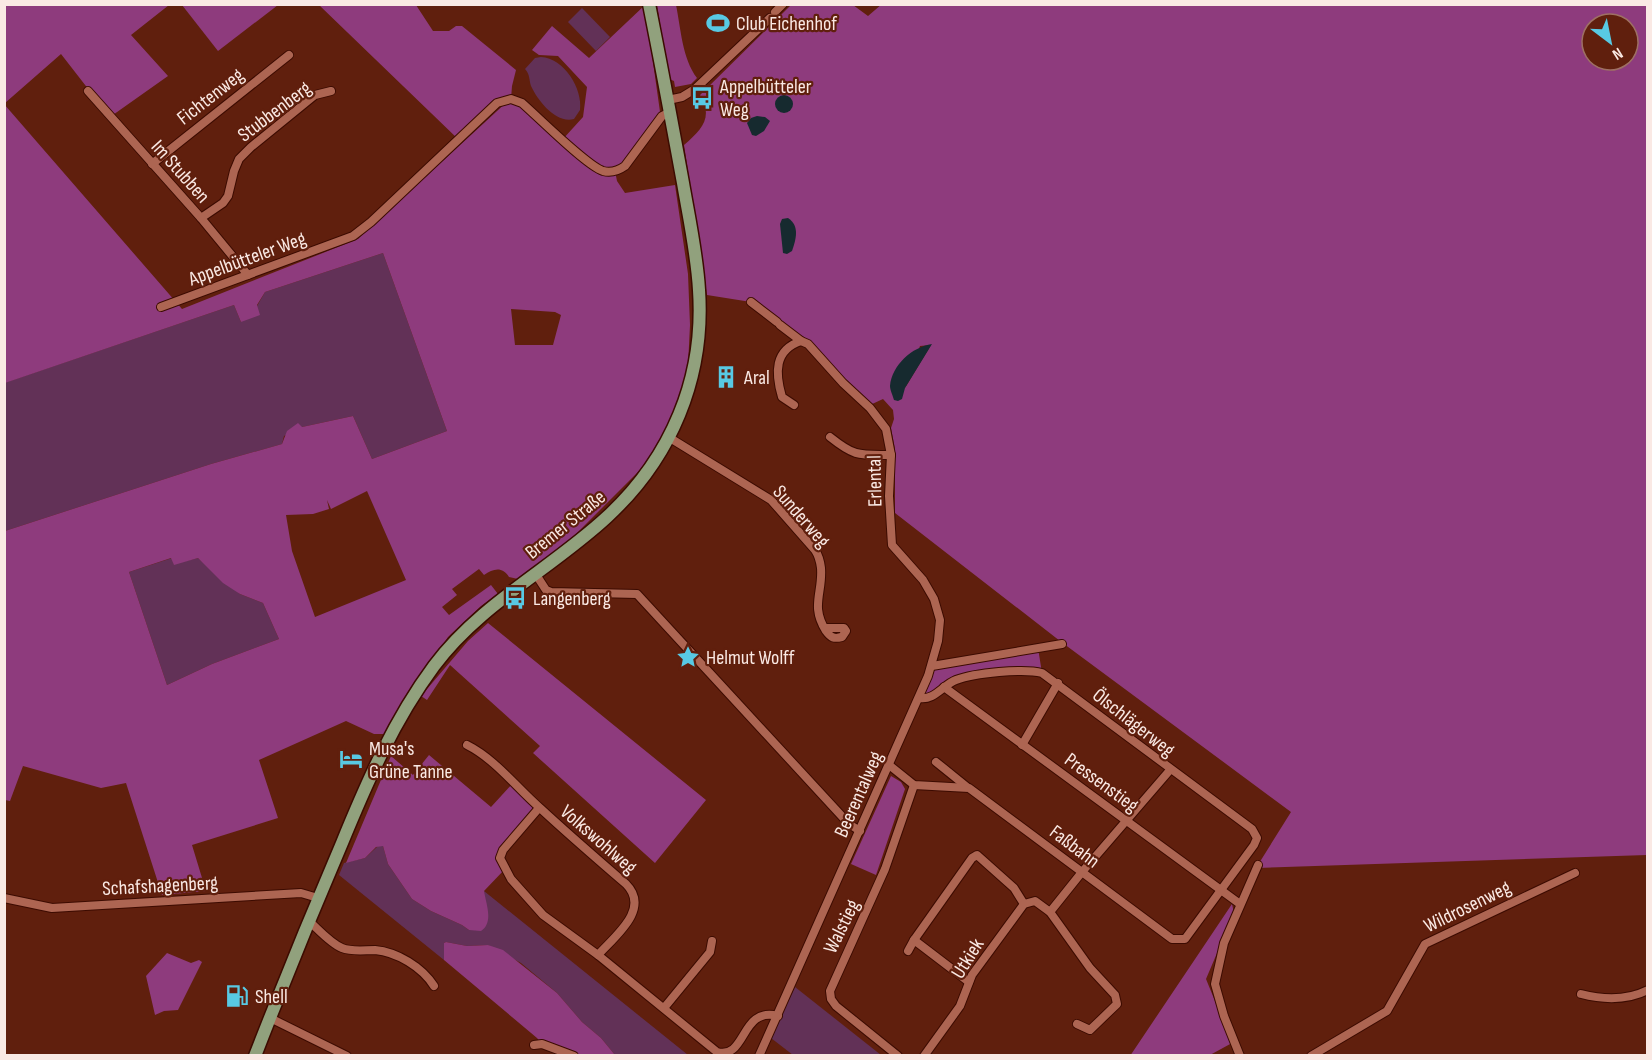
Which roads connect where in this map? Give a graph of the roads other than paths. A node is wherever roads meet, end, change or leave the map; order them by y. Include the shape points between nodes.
1 (649, 4) edge
2 (783, 4) edge
3 (290, 54) dead end
4 (88, 91) dead end
5 (331, 91) dead end
6 (669, 106) junction
7 (152, 164) junction
8 (201, 218) junction
9 (248, 275) junction
10 (751, 302) dead end
11 (161, 307) dead end
12 (801, 341) junction
13 (794, 405) dead end
14 (830, 437) dead end
15 (670, 438) junction
16 (891, 455) junction
17 (535, 573) junction
18 (825, 628) dead end
19 (1062, 644) dead end
20 (932, 666) junction
21 (1058, 684) junction
22 (944, 687) junction
23 (919, 698) junction
24 (467, 745) dead end
25 (1022, 745) junction
26 (936, 762) dead end
27 (889, 765) junction
28 (1170, 770) junction
29 (914, 785) junction
30 (969, 788) junction
31 (539, 808) junction
32 (1126, 821) junction
33 (860, 831) junction
34 (1258, 865) dead end
35 (1082, 872) junction
36 (1575, 873) dead end
37 (1222, 891) junction
38 (4, 898) edge
39 (318, 898) junction
40 (1024, 904) junction
41 (1240, 904) junction
42 (1050, 912) junction
43 (309, 921) junction
44 (914, 940) junction
45 (712, 941) dead end
46 (908, 951) dead end
47 (598, 956) junction
48 (969, 982) junction
49 (434, 986) dead end
50 (1647, 990) edge
51 (1581, 994) dead end
52 (664, 1008) junction
53 (778, 1016) junction
54 (270, 1018) junction
55 (1077, 1024) dead end
56 (534, 1046) dead end
57 (255, 1056) edge
58 (347, 1056) edge
59 (574, 1056) edge
60 (759, 1056) edge
61 (898, 1056) edge
62 (924, 1056) edge
63 (1240, 1056) edge
64 (1311, 1056) edge

1 - 6 main road, Bremer Straße
2 - 6 street via 695,89
3 - 7 street, Fichtenweg
4 - 7 street, Im Stubben
5 - 8 street, Stubbenberg via 315,95 250,147 239,159 228,196
6 - 9 street, Appelbütteler Weg via 625,166 609,172 591,165 522,103 511,99 497,103 353,236
6 - 15 main road, Bremer Straße via 695,256 699,309 690,385
7 - 8 street, Im Stubben
8 - 9 street, Im Stubben
9 - 11 street, Appelbütteler Weg
10 - 12 street, Erlental
12 - 13 street via 784,350 779,359 782,397
12 - 16 street, Erlental via 881,421
14 - 16 street via 859,455
15 - 17 main road, Bremer Straße via 653,467 630,494 588,534
15 - 18 street, Sunderweg via 771,500 815,550 821,570 818,616
16 - 20 street, Erlental via 892,545 923,580 940,620
17 - 33 street via 551,592 637,594 849,824
17 - 39 main road, Bremer Straße via 475,621 434,666 371,773
19 - 20 street
20 - 23 street, Beerentalweg
21 - 22 street, Ölschlägerweg via 1042,673 1030,671 972,676
21 - 25 street
21 - 28 street, Ölschlägerweg
22 - 23 street, Ölschlägerweg via 930,698
22 - 25 street, Pressenstieg
23 - 27 street, Beerentalweg
24 - 31 street, Volkswohlweg
25 - 32 street, Pressenstieg
26 - 30 street, Faßbahn
27 - 29 street
27 - 33 street, Beerentalweg
28 - 32 street
28 - 37 street, Ölschlägerweg via 1252,829 1257,838
29 - 30 street
29 - 61 street, Walstieg via 885,869 830,991 836,1006
30 - 35 street, Faßbahn
31 - 47 street, Volkswohlweg via 634,895 633,915
31 - 47 street, Volkswohlweg via 511,840 501,862 537,909
32 - 35 street
32 - 37 street, Pressenstieg
33 - 53 street, Beerentalweg
34 - 41 street
35 - 37 street, Faßbahn via 1172,939 1185,939
35 - 42 street
36 - 64 street, Wildrosenweg via 1425,944 1387,1011
37 - 41 street, Pressenstieg
38 - 39 street, Schafshagenberg via 52,908 301,893
39 - 43 main road, Bremer Straße
40 - 42 street via 1035,901
40 - 44 street via 1014,888 977,855
40 - 48 street, Utkiek
41 - 63 street via 1224,943 1215,984
42 - 55 street via 1090,968 1115,995 1117,1004 1090,1030
43 - 49 street via 340,947 396,955 429,978
43 - 54 main road, Bremer Straße
44 - 46 street
44 - 48 street
45 - 52 street via 710,952
47 - 52 street, Volkswohlweg
48 - 62 street, Utkiek via 960,1006
50 - 51 street via 1614,999
52 - 53 street, Volkswohlweg via 722,1053 734,1049 758,1017
53 - 60 street, Beerentalweg
54 - 57 main road, Bremer Straße
54 - 58 street
56 - 59 street via 542,1044

